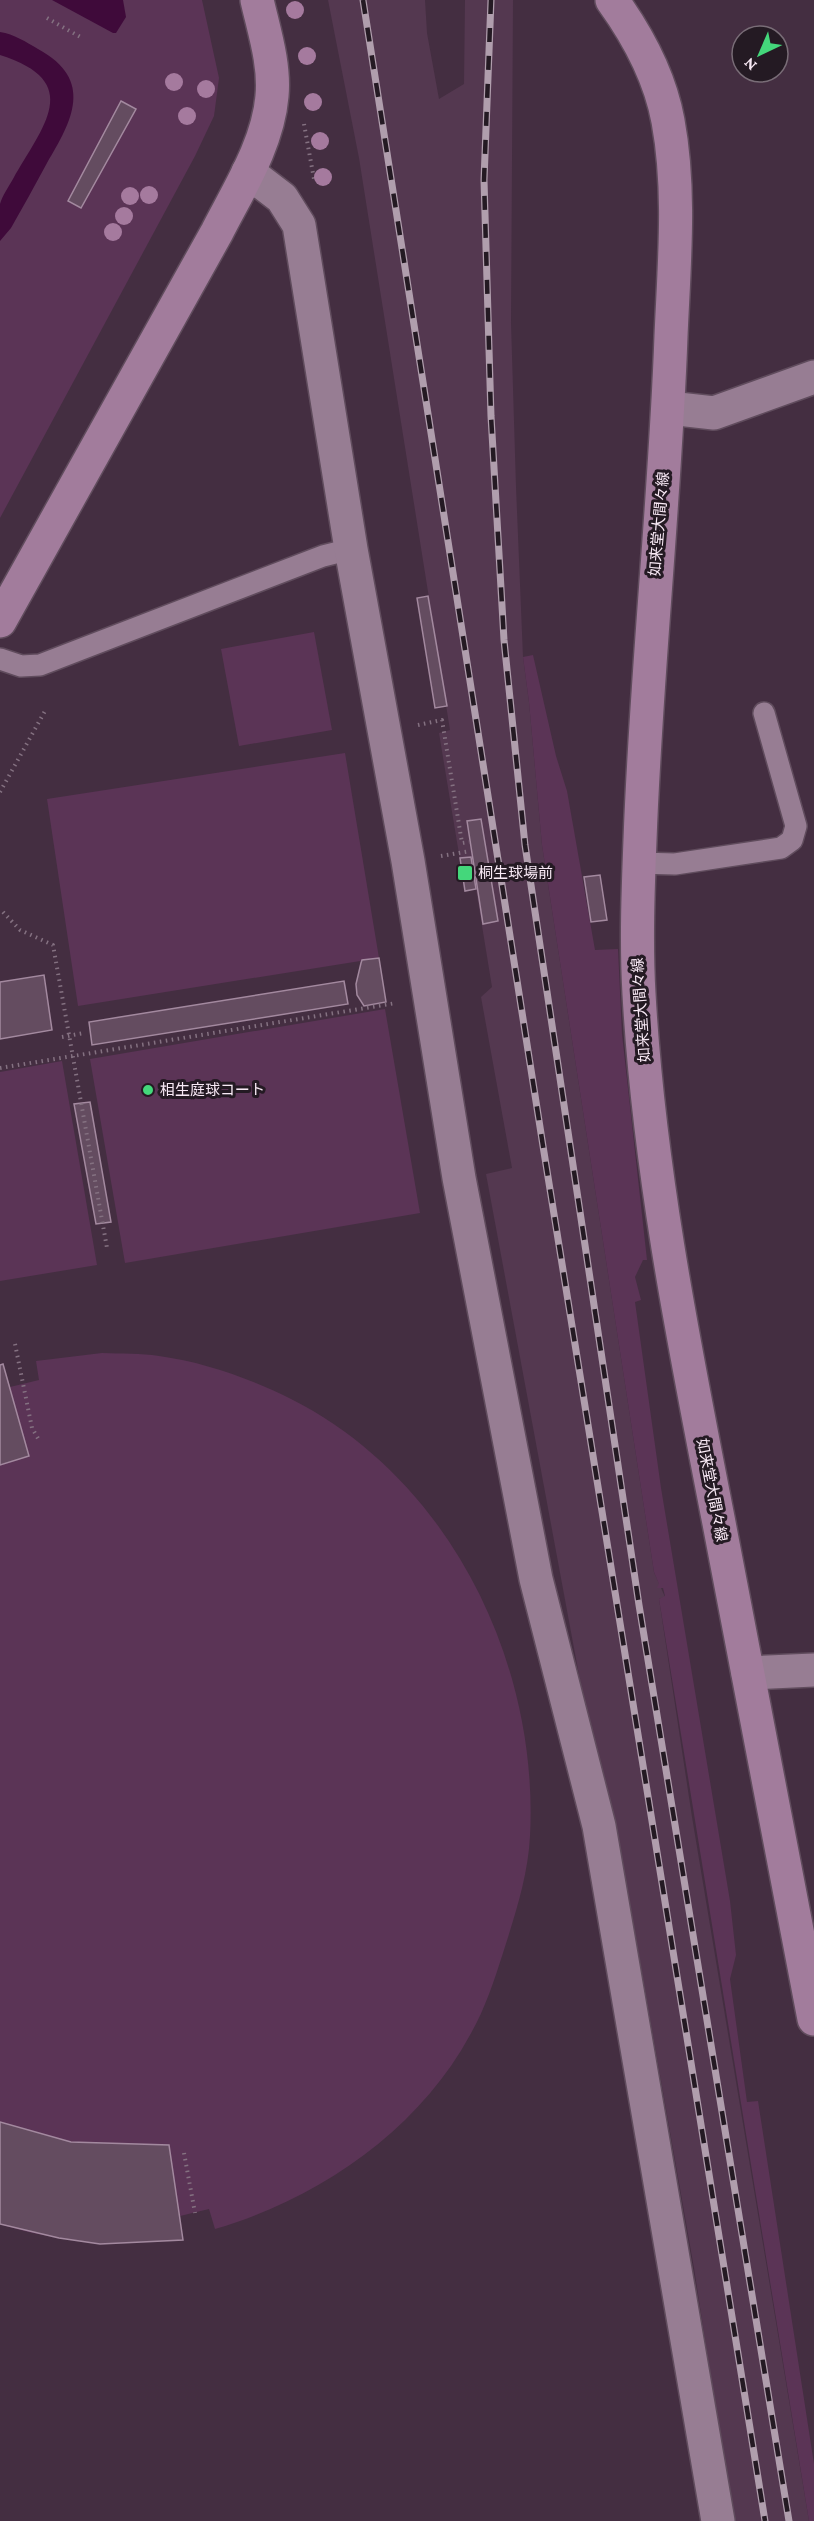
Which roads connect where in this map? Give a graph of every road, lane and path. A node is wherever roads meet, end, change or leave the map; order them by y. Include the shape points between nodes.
1 (256, 0) edge
2 (612, 0) edge
3 (46, 18) dead end
4 (82, 38) dead end
5 (248, 172) junction
6 (814, 377) edge
7 (669, 408) junction
8 (351, 549) junction
9 (0, 621) edge
10 (0, 659) edge
11 (45, 711) dead end
12 (764, 713) dead end
13 (414, 726) dead end
14 (0, 792) edge
15 (469, 842) dead end
16 (470, 851) dead end
17 (459, 853) dead end
18 (639, 863) junction
19 (3, 912) dead end
20 (400, 1003) dead end
21 (84, 1033) dead end
22 (62, 1037) dead end
23 (74, 1056) junction
24 (0, 1068) edge
25 (107, 1248) dead end
26 (15, 1344) dead end
27 (39, 1440) dead end
28 (814, 1670) edge
29 (748, 1673) junction
30 (814, 2019) edge
31 (184, 2153) dead end
32 (195, 2213) dead end
33 (717, 2521) edge

1 - 5 main road via 271,62 272,94 268,126
2 - 7 main road, 如来堂大間々線 via 640,42 668,117 675,237
3 - 4 path
5 - 8 street via 282,198 299,225
5 - 9 main road
6 - 7 street via 714,412
7 - 18 main road, 如来堂大間々線 via 652,618
8 - 10 lane via 323,556 40,665 21,666
8 - 33 street via 502,1409 546,1622 599,1826
11 - 14 path
12 - 18 lane via 796,826 792,840 781,848 675,864
13 - 15 path via 442,720 462,843
16 - 17 path
18 - 29 main road, 如来堂大間々線 via 639,993 657,1171 702,1438
19 - 23 path via 20,930 53,945
20 - 23 path
21 - 22 path, bridge
23 - 24 path
23 - 25 path
26 - 27 path via 32,1428
28 - 29 street
29 - 30 main road, 如来堂大間々線
31 - 32 path

